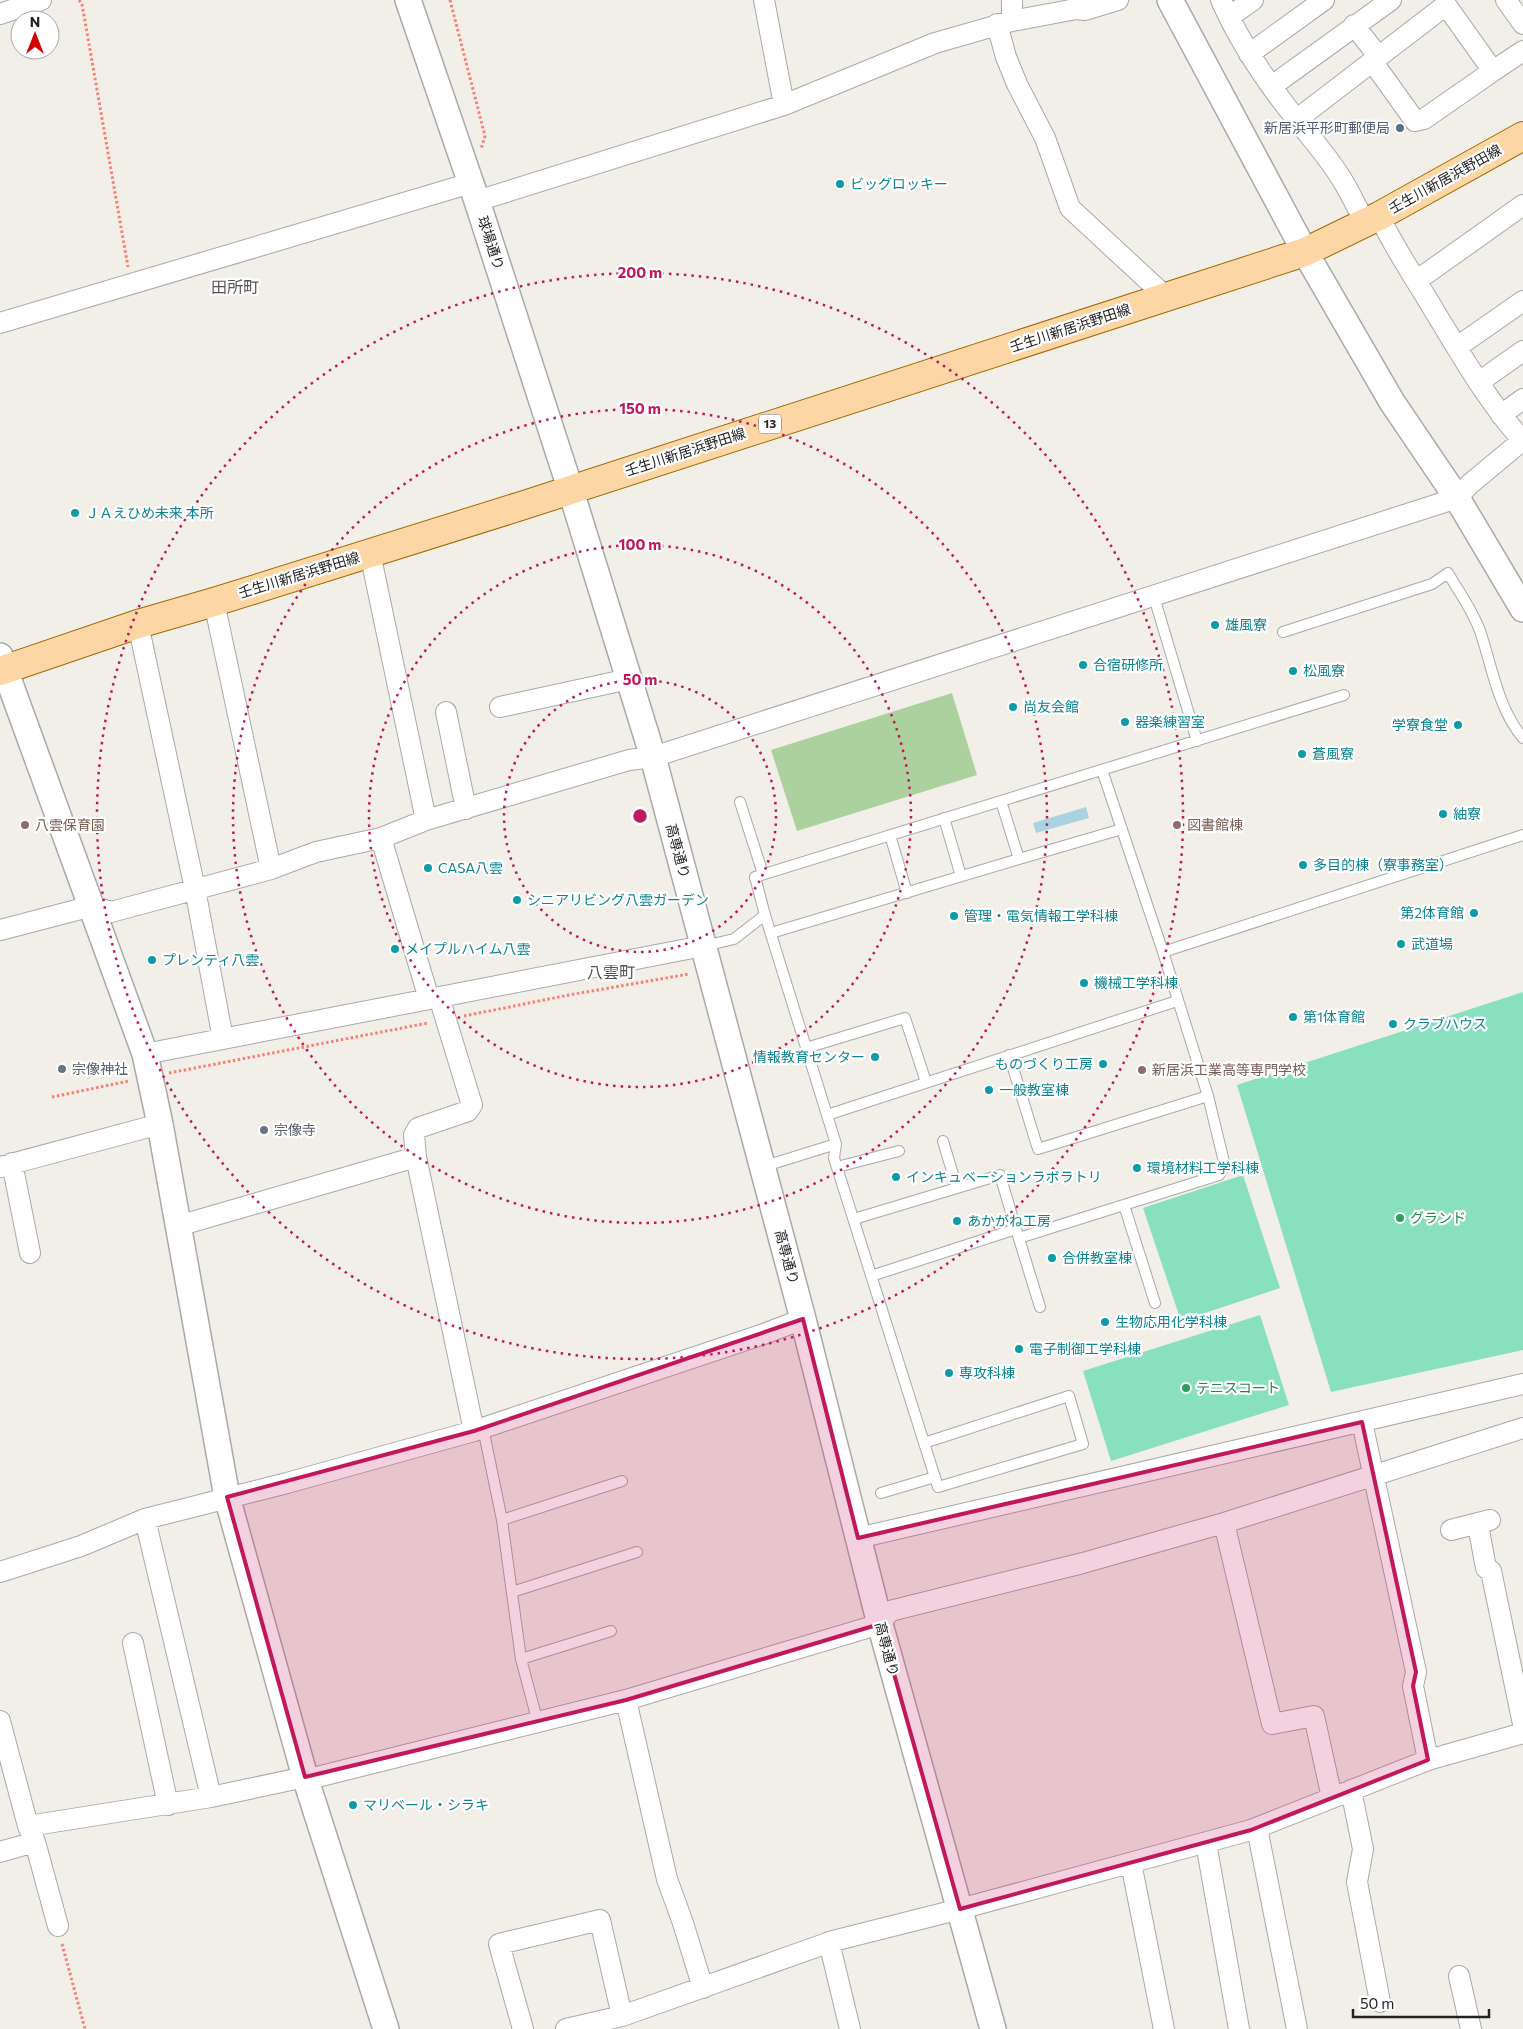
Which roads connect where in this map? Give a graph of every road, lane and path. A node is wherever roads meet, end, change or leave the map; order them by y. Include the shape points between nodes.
1 (41, 0) edge
2 (79, 0) edge
3 (408, 0) edge
4 (450, 0) edge
5 (764, 0) edge
6 (1012, 0) edge
7 (1118, 0) edge
8 (1170, 0) edge
9 (1253, 0) edge
10 (1324, 0) edge
11 (1391, 0) edge
12 (1506, 0) edge
13 (1444, 2) edge
14 (1225, 9) edge
15 (0, 14) edge
16 (1004, 22) junction
17 (1523, 24) edge
18 (1354, 25) junction
19 (1523, 51) edge
20 (1249, 54) junction
21 (1375, 59) junction
22 (1493, 72) junction
23 (1272, 86) junction
24 (784, 105) junction
25 (1296, 120) junction
26 (1523, 136) edge
27 (481, 150) dead end
28 (474, 192) junction
29 (1523, 205) edge
30 (1372, 219) junction
31 (1305, 252) junction
32 (1416, 281) junction
33 (130, 284) junction
34 (1166, 297) junction
35 (1523, 301) edge
36 (0, 323) edge
37 (1456, 348) junction
38 (1523, 351) edge
39 (1479, 382) junction
40 (1523, 399) edge
41 (1501, 415) junction
42 (1523, 441) edge
43 (570, 488) junction
44 (1457, 498) junction
45 (370, 553) junction
46 (1154, 597) junction
47 (214, 602) junction
48 (1523, 609) edge
49 (138, 624) junction
50 (1283, 632) dead end
51 (2, 665) edge
52 (629, 679) junction
53 (1344, 695) dead end
54 (500, 707) dead end
55 (446, 712) dead end
56 (1523, 738) edge
57 (1198, 741) junction
58 (654, 757) junction
59 (1102, 770) junction
60 (1001, 801) junction
61 (740, 802) dead end
62 (466, 809) junction
63 (944, 818) junction
64 (426, 820) junction
65 (1122, 829) junction
66 (1523, 834) edge
67 (890, 835) junction
68 (381, 838) junction
69 (1019, 860) junction
70 (272, 869) junction
71 (763, 874) junction
72 (962, 876) junction
73 (195, 889) junction
74 (907, 893) junction
75 (92, 906) junction
76 (765, 916) junction
77 (0, 930) edge
78 (771, 933) junction
79 (703, 946) junction
80 (1163, 952) junction
81 (434, 998) junction
82 (1177, 1001) junction
83 (223, 1038) junction
84 (806, 1048) junction
85 (1009, 1055) junction
86 (147, 1066) junction
87 (926, 1082) junction
88 (1208, 1096) junction
89 (52, 1097) dead end
90 (826, 1115) junction
91 (160, 1124) junction
92 (943, 1141) dead end
93 (836, 1144) junction
94 (899, 1151) dead end
95 (416, 1157) junction
96 (6, 1165) edge
97 (762, 1167) junction
98 (837, 1167) junction
99 (957, 1188) junction
100 (1124, 1205) junction
101 (854, 1219) junction
102 (178, 1226) junction
103 (1017, 1234) junction
104 (30, 1253) dead end
105 (871, 1276) junction
106 (1155, 1303) dead end
107 (1040, 1307) dead end
108 (803, 1319) junction
109 (1523, 1384) edge
110 (1362, 1422) junction
111 (1523, 1428) edge
112 (479, 1430) junction
113 (924, 1443) junction
114 (1374, 1474) junction
115 (935, 1477) junction
116 (622, 1481) dead end
117 (881, 1493) dead end
118 (227, 1497) junction
119 (145, 1519) junction
120 (502, 1520) junction
121 (1224, 1522) junction
122 (1451, 1530) dead end
123 (858, 1538) junction
124 (637, 1552) dead end
125 (0, 1572) edge
126 (512, 1592) junction
127 (880, 1624) junction
128 (611, 1631) dead end
129 (133, 1643) dead end
130 (521, 1659) junction
131 (626, 1700) junction
132 (0, 1722) edge
133 (538, 1723) junction
134 (1523, 1724) edge
135 (1523, 1733) edge
136 (1428, 1760) junction
137 (305, 1778) junction
138 (1351, 1790) junction
139 (211, 1797) junction
140 (1332, 1798) junction
141 (168, 1804) junction
142 (1257, 1828) junction
143 (32, 1834) junction
144 (1206, 1843) junction
145 (0, 1852) edge
146 (1132, 1863) junction
147 (960, 1909) junction
148 (58, 1926) joint
149 (829, 1942) junction
150 (1458, 1976) dead end
151 (703, 1988) junction
152 (1380, 2002) dead end
153 (622, 2016) junction
154 (85, 2029) edge
155 (386, 2029) edge
156 (523, 2029) edge
157 (566, 2029) edge
158 (850, 2029) edge
159 (993, 2029) edge
160 (1164, 2029) edge
161 (1238, 2029) edge
162 (1296, 2029) edge
163 (1471, 2029) edge

1 - 15 street
2 - 33 path
3 - 28 street, 球場通り
4 - 27 path via 485,136
5 - 24 street
6 - 16 street
7 - 16 street via 1085,10
8 - 31 street
9 - 14 street
10 - 20 street
11 - 18 street
12 - 17 street
13 - 21 street
13 - 22 street
14 - 20 street
16 - 24 street via 935,43
16 - 34 street via 1010,66 1045,138 1070,208
18 - 21 street
18 - 23 street
19 - 22 street
20 - 23 street
21 - 22 street via 1415,121 1424,119
21 - 25 street
23 - 25 street
24 - 28 street
25 - 30 street
26 - 30 main road, 壬生川新居浜野田線 / 13
28 - 33 street
28 - 43 street, 球場通り
29 - 32 street
30 - 31 main road, 壬生川新居浜野田線 / 13
30 - 32 street via 1391,241
31 - 34 main road, 壬生川新居浜野田線 / 13
31 - 44 street via 1392,402
32 - 37 street
33 - 36 street
34 - 43 main road, 壬生川新居浜野田線 / 13
35 - 37 street
37 - 39 street
38 - 39 street
39 - 41 street
40 - 41 street
41 - 42 street
42 - 44 street
43 - 45 main road, 壬生川新居浜野田線 / 13
43 - 52 street, 高専通り
44 - 46 street
44 - 48 street
45 - 47 main road, 壬生川新居浜野田線 / 13
45 - 64 street
46 - 57 lane
46 - 58 street
47 - 49 main road, 壬生川新居浜野田線 / 13
47 - 70 street
49 - 51 main road, 壬生川新居浜野田線 / 13
49 - 73 street
50 - 56 lane via 1432,584 1448,573 1479,629 1513,726
51 - 75 street
52 - 54 street
52 - 58 street, 高専通り
53 - 57 lane
55 - 62 street
57 - 59 lane
58 - 62 street via 629,760
58 - 79 street, 高専通り
59 - 60 lane
59 - 65 lane
60 - 63 lane
60 - 69 lane
61 - 71 lane
62 - 64 street
63 - 67 lane
63 - 72 lane
64 - 68 street
65 - 69 lane
65 - 80 lane
66 - 80 lane
67 - 71 lane
67 - 74 lane
68 - 70 street via 316,852
68 - 81 street
69 - 72 lane
70 - 73 street
71 - 76 lane via 755,877
72 - 74 lane
73 - 75 street via 112,912
73 - 83 street
74 - 78 lane
75 - 77 street
75 - 86 street
76 - 78 lane
76 - 79 lane via 734,939
78 - 84 lane
79 - 81 street
79 - 97 street, 高専通り
80 - 82 lane
81 - 83 street
81 - 95 street via 472,1105 468,1111 418,1128 414,1135
82 - 85 lane
82 - 88 lane
83 - 86 street
84 - 87 lane via 905,1018
84 - 90 lane
85 - 87 lane
85 - 88 lane via 1038,1149
86 - 89 path
86 - 91 street
87 - 90 lane
88 - 100 lane via 1225,1166 1219,1175
90 - 93 lane
91 - 96 street
91 - 102 street
92 - 99 lane
93 - 97 lane
93 - 98 lane via 834,1158
94 - 98 lane
95 - 102 street
95 - 112 street
96 - 104 street
97 - 108 street, 高専通り
98 - 101 lane
99 - 101 lane
99 - 103 lane via 1000,1176
100 - 103 lane
100 - 106 lane
101 - 105 lane
102 - 118 street
103 - 105 lane
103 - 107 lane
105 - 113 lane
108 - 112 street
108 - 123 street, 高専通り
109 - 110 street
110 - 114 street
110 - 123 street
111 - 114 street
112 - 118 street
112 - 120 lane
113 - 115 lane
113 - 115 lane via 1068,1396 1083,1444 938,1487
114 - 121 street
114 - 136 street via 1416,1672 1413,1686
115 - 117 lane
116 - 120 lane
118 - 119 street
118 - 137 street
119 - 125 street via 81,1546
119 - 139 street
120 - 126 lane
121 - 127 street via 890,1611
121 - 140 street via 1272,1724 1314,1716
122 - 134 street via 1484,1522 1486,1568 1491,1571
123 - 127 street, 高専通り
124 - 126 lane
126 - 130 lane
127 - 131 street
127 - 147 street, 高専通り
128 - 130 lane
129 - 141 street
130 - 133 lane
131 - 133 street
131 - 151 street via 667,1879
132 - 143 street
133 - 137 street
135 - 136 street
136 - 138 street
137 - 139 street
137 - 155 street
138 - 140 street
138 - 152 street via 1363,1849 1357,1882
139 - 141 street
140 - 142 street
141 - 143 street
142 - 144 street
142 - 162 street
143 - 145 street
143 - 148 street
144 - 146 street
144 - 161 street
146 - 147 street
146 - 160 street
147 - 149 street
147 - 159 street, 高専通り
148 - 154 path
149 - 151 street
149 - 158 street
150 - 163 street
151 - 153 street
153 - 156 street via 600,1920 499,1944
153 - 157 street

